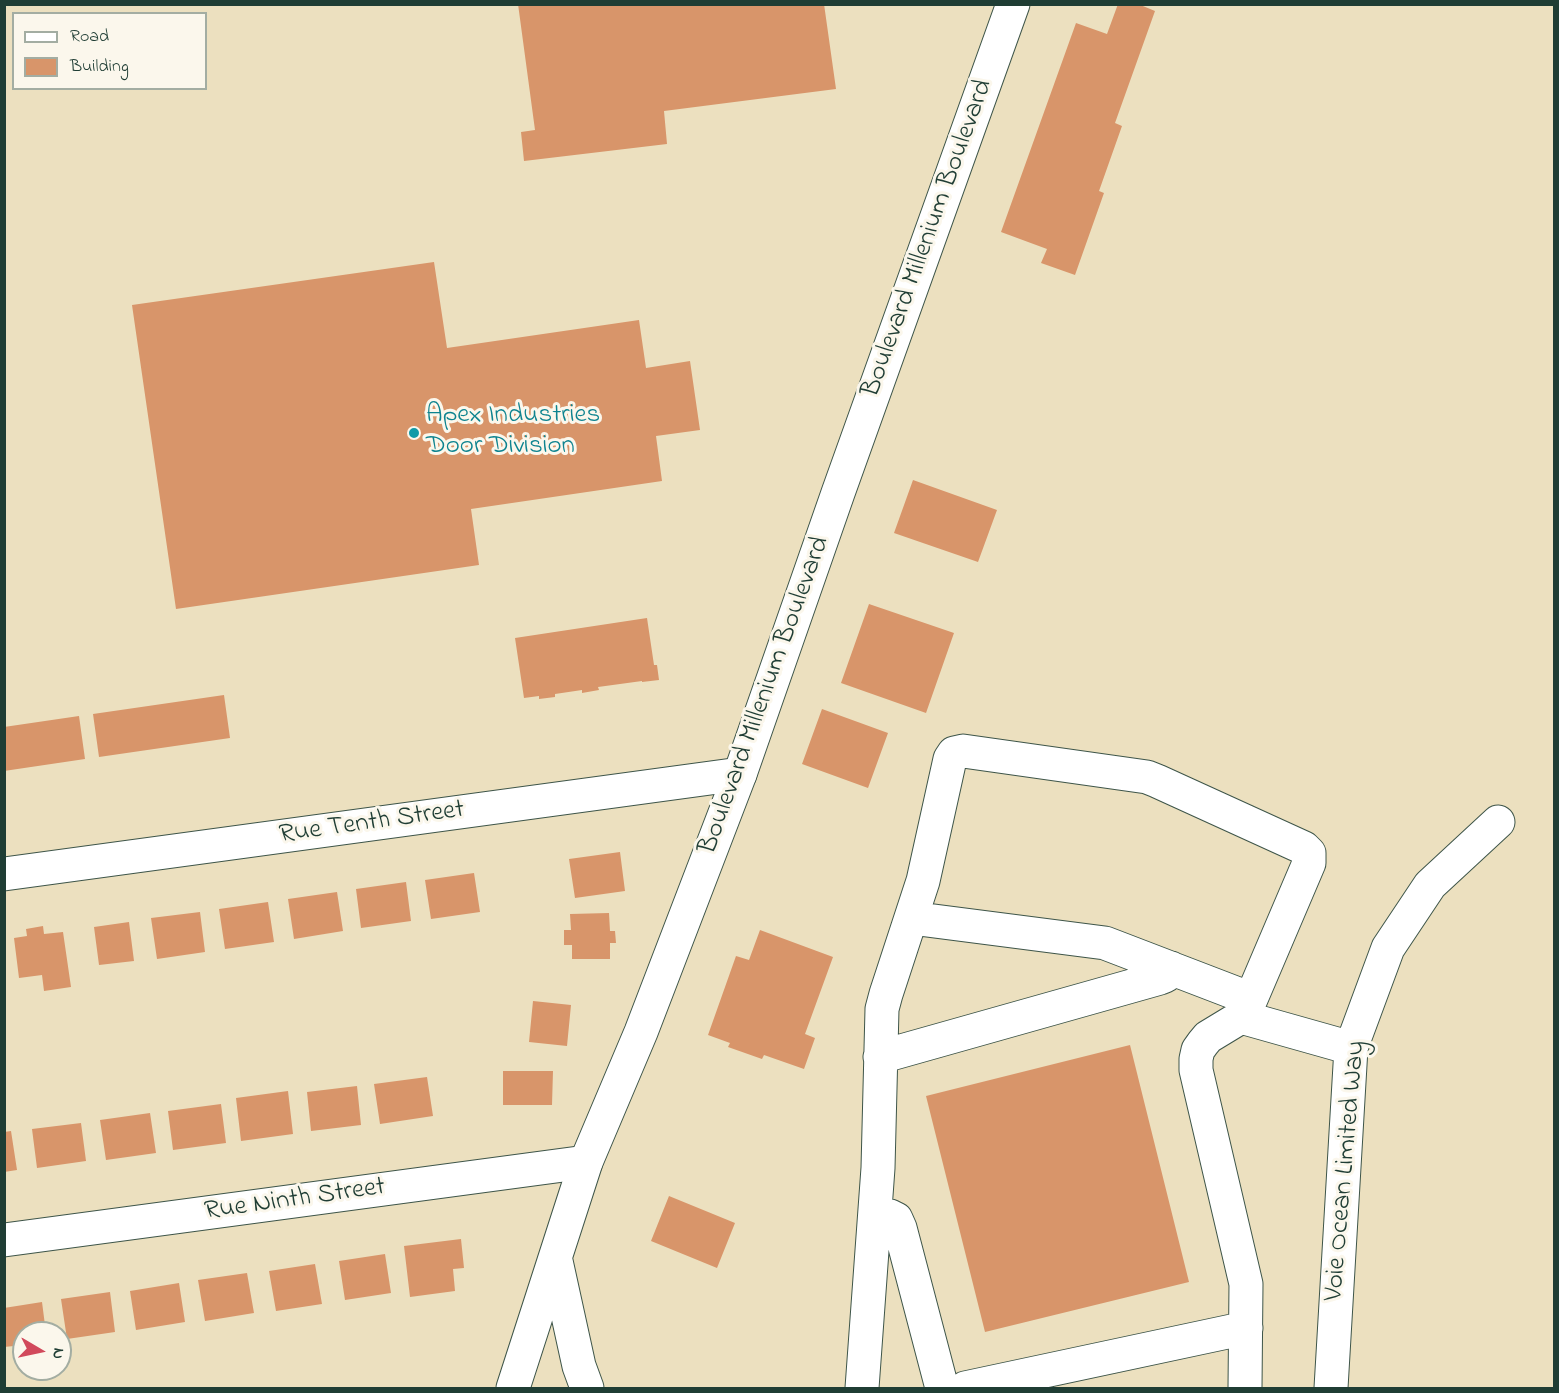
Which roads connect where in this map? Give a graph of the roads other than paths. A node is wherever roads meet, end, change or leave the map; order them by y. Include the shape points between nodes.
1 (1013, 4) edge
2 (740, 774) junction
3 (1498, 822) dead end
4 (4, 874) edge
5 (911, 918) junction
6 (1171, 968) junction
7 (1246, 1008) junction
8 (1351, 1048) junction
9 (880, 1057) junction
10 (586, 1162) junction
11 (875, 1215) junction
12 (4, 1240) edge
13 (555, 1259) junction
14 (1246, 1328) junction
15 (513, 1389) edge
16 (587, 1389) edge
17 (862, 1389) edge
18 (942, 1389) edge
19 (965, 1389) edge
20 (1245, 1389) edge
21 (1331, 1389) edge

1 - 2 street, Boulevard Millenium Boulevard
2 - 4 street, Rue Tenth Street
2 - 10 street, Boulevard Millenium Boulevard via 641,1032
3 - 8 street, Voie Ocean Limited Way via 1430,885 1388,948
5 - 6 street via 1097,941
5 - 7 street via 954,753 963,751 1147,777 1309,853 1309,863
5 - 9 street via 885,994
6 - 7 street
6 - 9 street via 1161,978
7 - 8 street
7 - 14 street via 1208,1037 1198,1050 1196,1070 1244,1269
8 - 21 street, Voie Ocean Limited Way
9 - 11 street
10 - 12 street, Rue Ninth Street
10 - 13 street, Boulevard Millenium Boulevard
11 - 17 street
11 - 18 street via 896,1219 900,1228
13 - 15 street, Boulevard Millenium Boulevard
13 - 16 street
14 - 19 street
14 - 20 street

